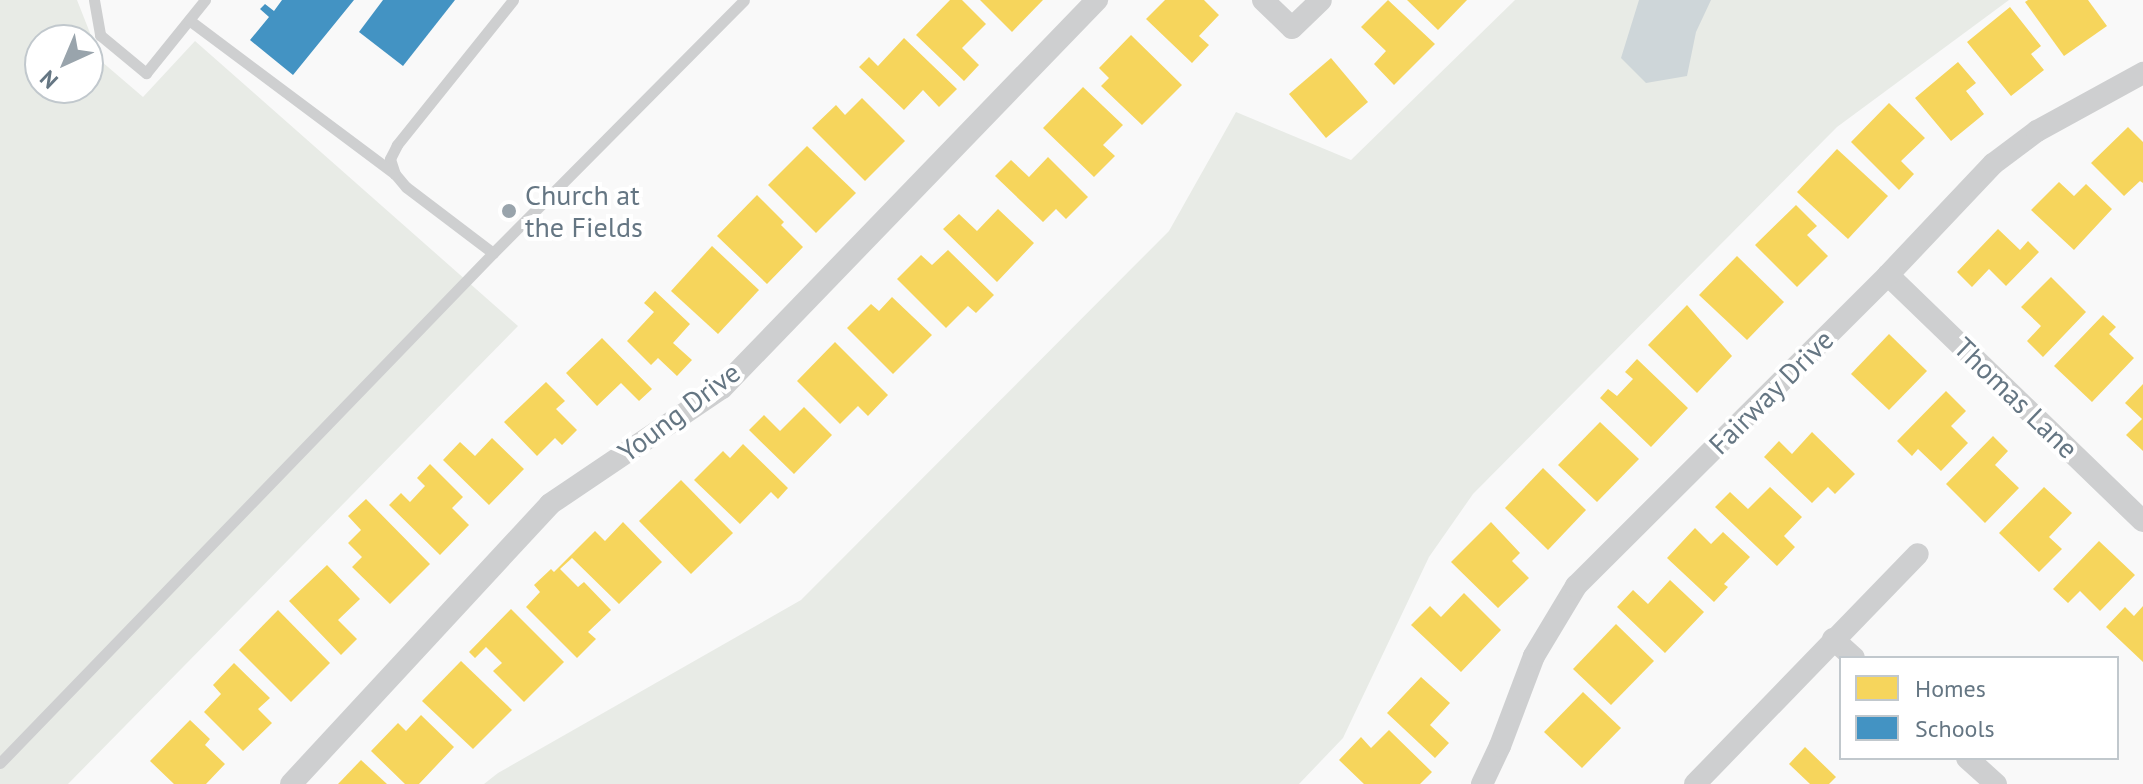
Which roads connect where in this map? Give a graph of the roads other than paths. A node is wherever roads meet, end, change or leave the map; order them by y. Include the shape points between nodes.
1 (94, 0) edge
2 (205, 0) edge
3 (513, 0) edge
4 (744, 0) edge
5 (1097, 0) edge
6 (1263, 0) edge
7 (1321, 0) edge
8 (189, 20) junction
9 (2143, 73) edge
10 (395, 174) junction
11 (493, 253) junction
12 (1888, 275) junction
13 (2141, 516) edge
14 (1918, 554) dead end
15 (1833, 639) junction
16 (1852, 656) edge
17 (1969, 760) edge
18 (0, 763) edge
19 (291, 784) edge
20 (1482, 784) edge
21 (1695, 784) edge
22 (1996, 784) edge

1 - 8 lane via 100,35 146,73
2 - 8 lane
3 - 10 lane via 397,145 390,159
4 - 11 lane
5 - 19 street, Young Drive via 722,388 550,504
6 - 7 street via 1292,28
8 - 10 lane
9 - 12 street, Fairway Drive via 2037,131 1993,164
10 - 11 lane
11 - 18 lane
12 - 13 street, Thomas Lane
12 - 20 street, Fairway Drive via 1576,586 1534,656
14 - 15 street
15 - 16 street
15 - 21 street
17 - 22 street

